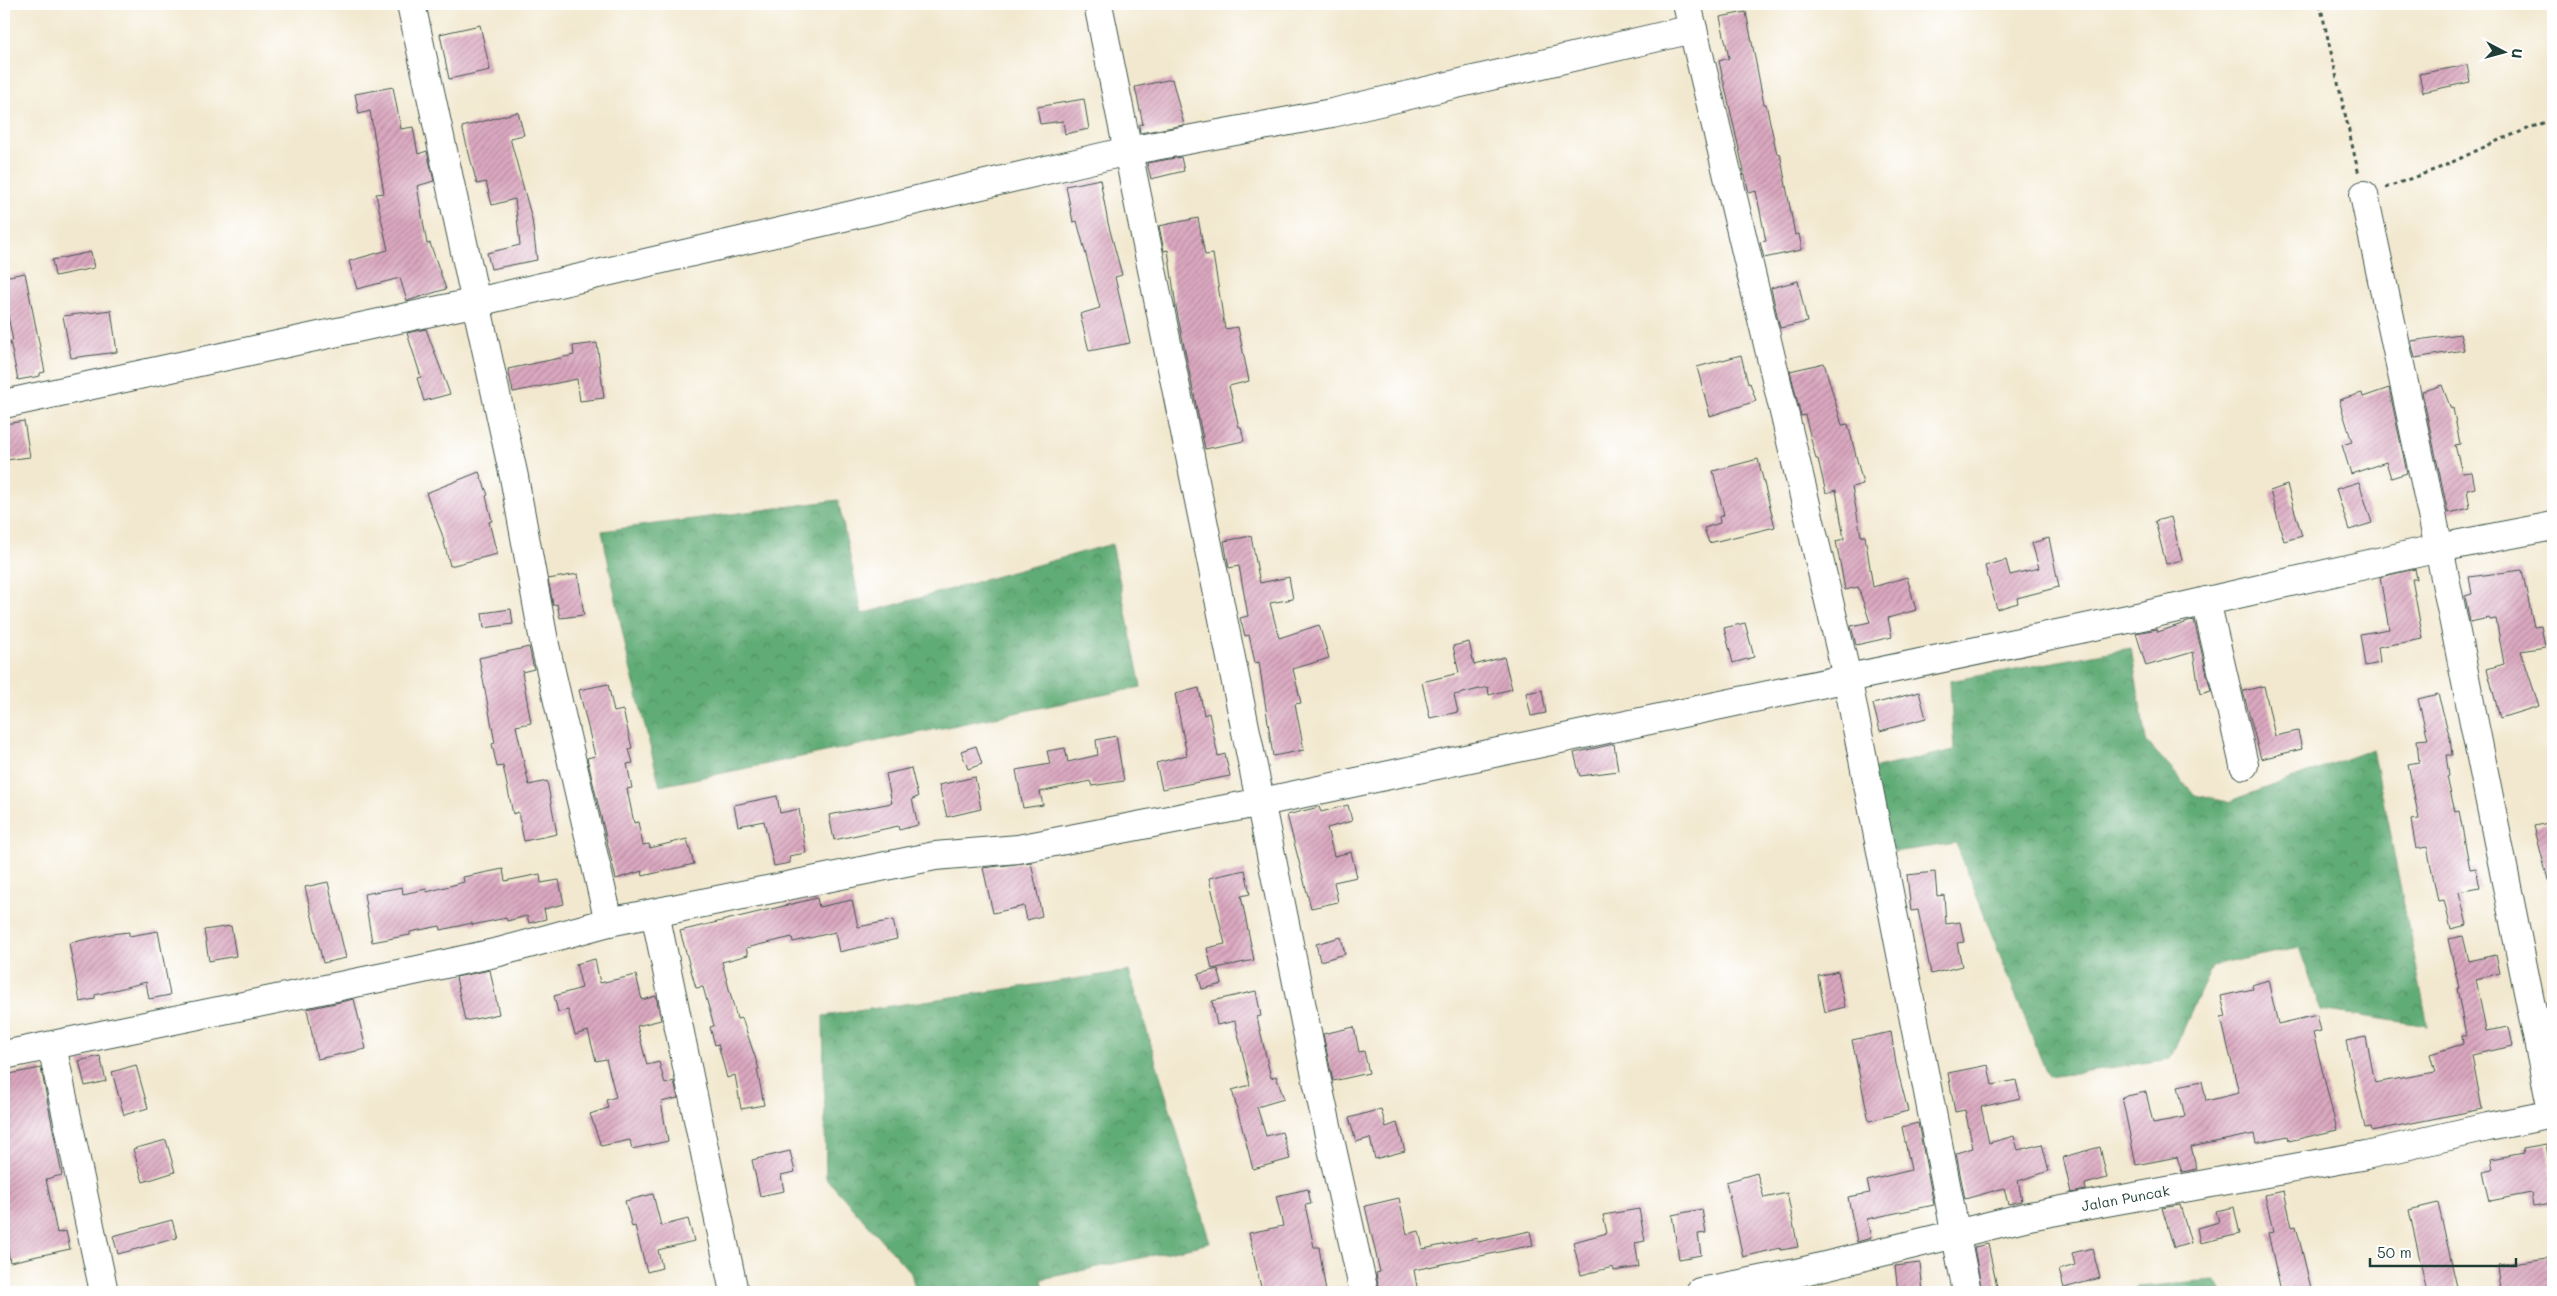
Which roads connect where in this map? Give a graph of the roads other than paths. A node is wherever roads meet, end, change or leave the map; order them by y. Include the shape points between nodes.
1 (411, 4) edge
2 (1098, 4) edge
3 (1690, 16) edge
4 (1128, 151) junction
5 (2364, 196) road end
6 (477, 302) junction
7 (4, 404) edge
8 (2553, 526) edge
9 (2439, 548) junction
10 (2206, 601) junction
11 (1847, 677) junction
12 (2244, 765) dead end
13 (1262, 802) junction
14 (655, 914) junction
15 (609, 922) junction
16 (52, 1046) junction
17 (4, 1055) edge
18 (2553, 1115) edge
19 (1955, 1233) junction
20 (104, 1292) edge
21 (734, 1292) edge
22 (1364, 1292) edge
23 (1700, 1292) edge
24 (1967, 1292) edge

1 - 6 street
2 - 4 street
3 - 4 street via 1332,113
3 - 11 street
4 - 6 street
4 - 13 street
5 - 9 street
6 - 7 street
6 - 15 street via 514,476 544,641
8 - 9 street
9 - 10 street
9 - 18 street
10 - 11 street
10 - 12 street
11 - 13 street
11 - 19 street
13 - 14 street via 1018,849 935,856
13 - 22 street via 1317,1081
14 - 15 street
14 - 21 street
15 - 16 street via 490,954
16 - 17 street
16 - 20 street
18 - 19 street, Jalan Puncak via 2488,1126 2366,1156 2102,1202
19 - 23 street, Jalan Puncak via 1796,1273
19 - 24 street

